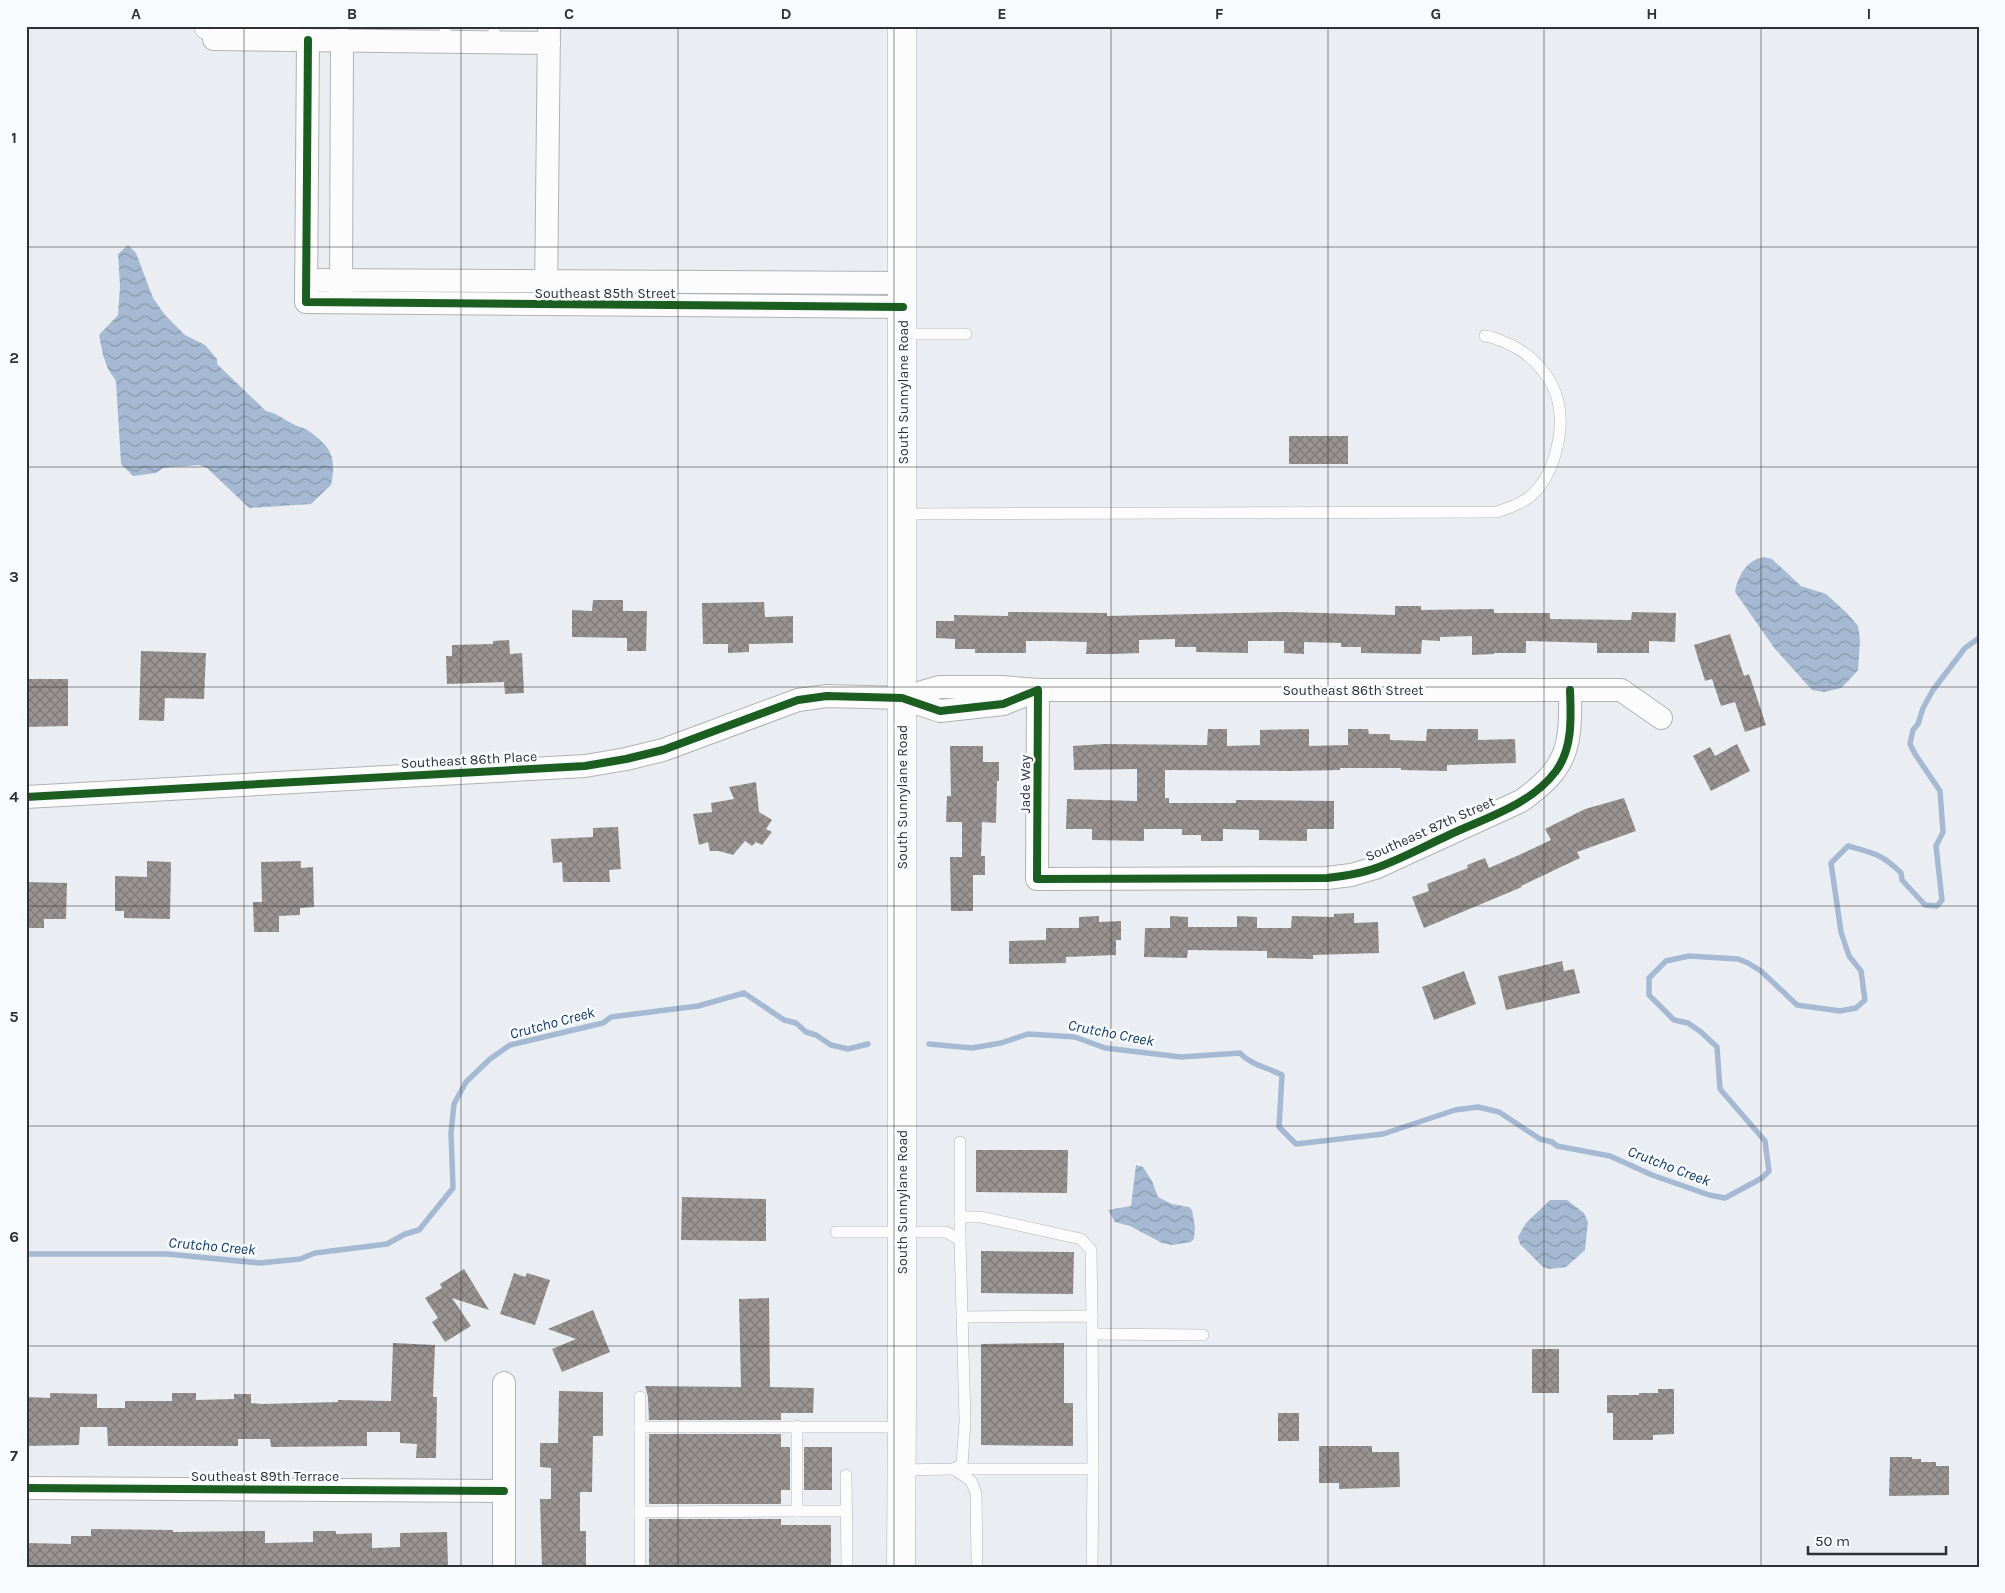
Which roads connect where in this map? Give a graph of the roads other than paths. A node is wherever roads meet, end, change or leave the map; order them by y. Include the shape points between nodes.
1 (902, 26) edge
2 (206, 33) edge
3 (445, 34) edge
4 (494, 34) edge
5 (549, 34) edge
6 (308, 40) junction
7 (342, 40) junction
8 (306, 280) junction
9 (341, 280) junction
10 (546, 281) junction
11 (717, 282) junction
12 (903, 295) junction
13 (341, 303) junction
14 (717, 305) junction
15 (546, 306) junction
16 (903, 334) junction
17 (966, 334) dead end
18 (1485, 336) dead end
19 (903, 514) junction
20 (1038, 690) junction
21 (1570, 690) junction
22 (902, 698) junction
23 (1661, 718) dead end
24 (26, 797) edge
25 (1037, 879) joint
26 (960, 1142) dead end
27 (960, 1217) junction
28 (836, 1232) dead end
29 (902, 1232) junction
30 (960, 1240) junction
31 (1092, 1316) junction
32 (962, 1317) junction
33 (1092, 1334) junction
34 (1202, 1335) dead end
35 (504, 1383) dead end
36 (640, 1397) dead end
37 (797, 1426) junction
38 (640, 1427) junction
39 (902, 1427) junction
40 (952, 1468) junction
41 (1093, 1468) junction
42 (902, 1470) junction
43 (846, 1475) dead end
44 (26, 1488) edge
45 (504, 1491) junction
46 (797, 1511) junction
47 (847, 1511) junction
48 (640, 1512) junction
49 (504, 1567) edge
50 (640, 1567) edge
51 (847, 1567) edge
52 (901, 1567) edge
53 (977, 1567) edge
54 (1092, 1567) edge

1 - 12 main road, South Sunnylane Road
2 - 6 street
3 - 4 street
3 - 7 street
4 - 5 street
5 - 10 street
6 - 7 street
6 - 8 street
7 - 9 street
8 - 9 street, Southeast 85th Street
8 - 13 street, Southeast 85th Street via 306,302
9 - 10 street, Southeast 85th Street
9 - 13 street
10 - 11 street, Southeast 85th Street
10 - 15 street
11 - 12 street, Southeast 85th Street
11 - 14 street
12 - 14 street, Southeast 85th Street
12 - 16 main road, South Sunnylane Road
13 - 15 street, Southeast 85th Street
14 - 15 street, Southeast 85th Street
16 - 17 lane
16 - 19 main road, South Sunnylane Road
18 - 19 lane via 1522,351 1538,365 1558,401 1559,423 1553,467 1534,494 1518,505 1497,512
19 - 22 main road, South Sunnylane Road
20 - 21 street, Southeast 86th Street
20 - 22 street, Southeast 86th Street via 939,687
20 - 25 street, Jade Way
21 - 23 street, Southeast 86th Street via 1621,690
21 - 25 street, Southeast 87th Street via 1571,718 1565,756 1542,786 1521,802 1375,868 1327,878
22 - 24 street, Southeast 86th Place via 827,696 798,700 663,750 585,766
22 - 29 main road, South Sunnylane Road
26 - 27 lane
27 - 30 lane
27 - 31 lane via 981,1217 1081,1239 1091,1250
28 - 29 lane
29 - 30 lane via 946,1232
29 - 39 main road, South Sunnylane Road
30 - 32 lane
31 - 32 lane
31 - 33 lane
32 - 40 lane via 965,1421 962,1465
33 - 34 lane
33 - 41 lane
35 - 45 street
36 - 38 lane
37 - 38 lane
37 - 39 lane
37 - 46 lane
38 - 48 lane
39 - 42 main road, South Sunnylane Road
40 - 41 lane
40 - 42 lane
40 - 53 lane via 971,1481 976,1493
41 - 54 lane
42 - 52 main road, South Sunnylane Road
43 - 47 lane
44 - 45 street, Southeast 89th Terrace
45 - 49 street
46 - 47 lane
46 - 48 lane
47 - 51 lane
48 - 50 lane

